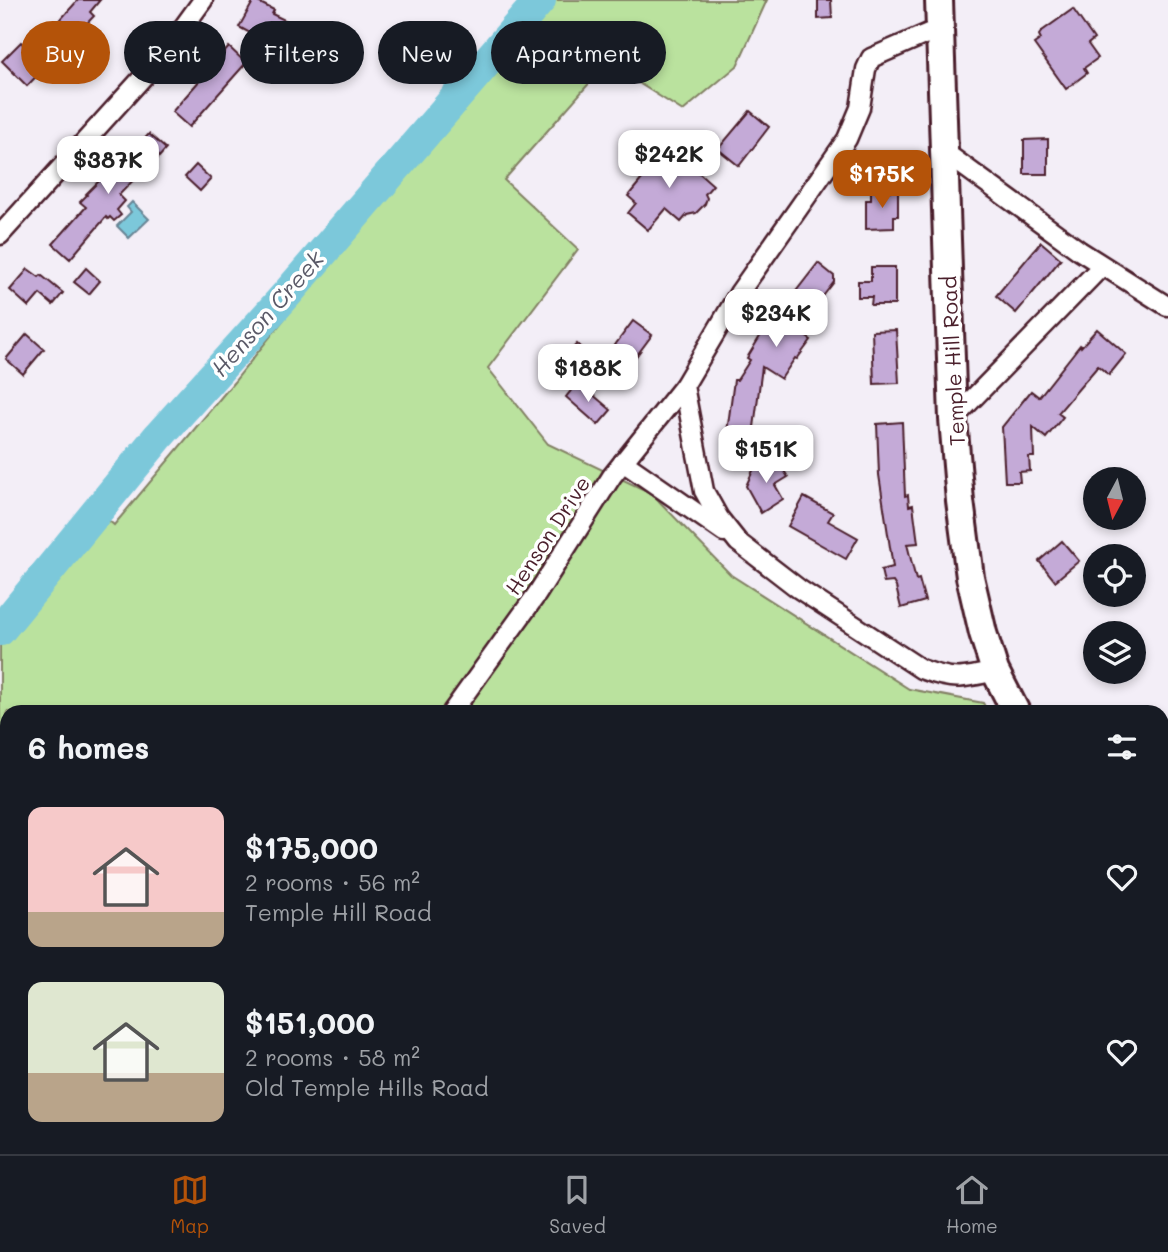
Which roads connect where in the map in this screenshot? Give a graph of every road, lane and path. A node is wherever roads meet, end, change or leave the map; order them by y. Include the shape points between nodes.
1 (203, 0) edge
2 (939, 0) edge
3 (940, 28) junction
4 (943, 151) junction
5 (0, 235) edge
6 (1102, 266) junction
7 (1167, 306) edge
8 (684, 386) junction
9 (953, 419) junction
10 (623, 462) junction
11 (738, 542) junction
12 (995, 671) junction
13 (457, 705) edge
14 (1012, 705) edge

1 - 5 street via 163,55
2 - 3 main road, Temple Hill Road
3 - 4 main road, Temple Hill Road
3 - 8 street, Henson Drive via 871,58 860,108 847,139 739,293
4 - 6 street
4 - 9 main road, Temple Hill Road
6 - 7 street
6 - 9 street
8 - 10 street, Henson Drive
8 - 11 street via 704,491
9 - 12 main road, Temple Hill Road via 970,577
10 - 11 street
10 - 13 street, Henson Drive
11 - 12 street via 799,589 921,669 963,679
12 - 14 main road, Temple Hill Road

